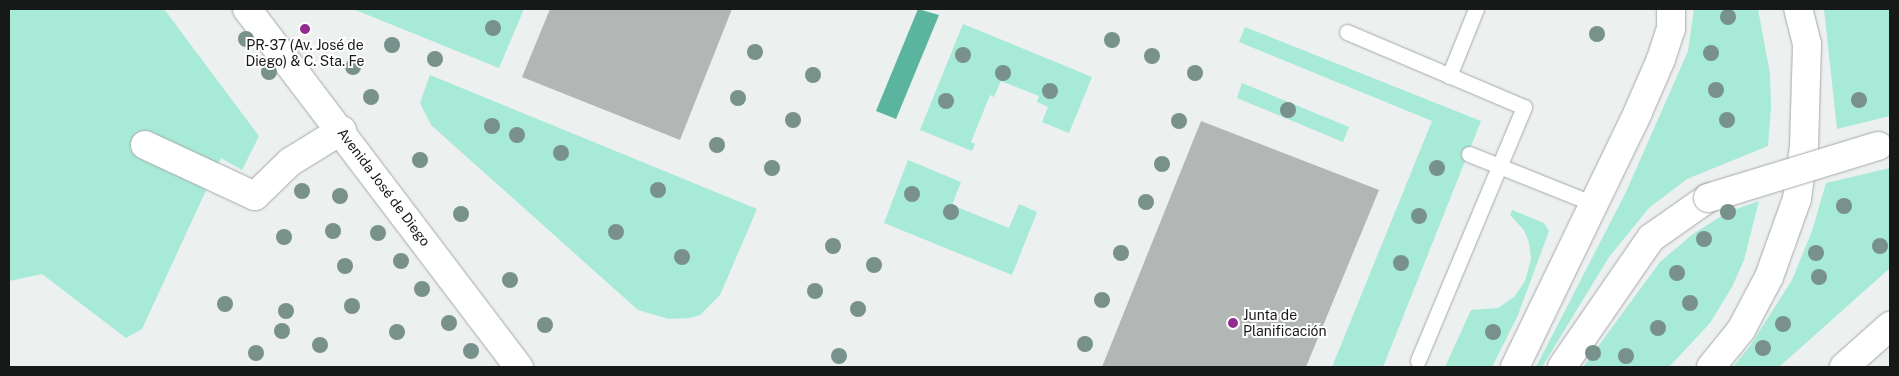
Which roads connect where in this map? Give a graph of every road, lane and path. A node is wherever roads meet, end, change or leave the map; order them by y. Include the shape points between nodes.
1 (247, 9) edge
2 (1476, 9) edge
3 (1671, 9) edge
4 (1798, 9) edge
5 (1347, 32) dead end
6 (1449, 76) junction
7 (342, 130) junction
8 (1884, 144) edge
9 (145, 145) dead end
10 (1469, 154) dead end
11 (1499, 166) junction
12 (1594, 204) junction
13 (1890, 326) edge
14 (1418, 361) dead end
15 (519, 367) edge
16 (1515, 367) edge
17 (1562, 367) edge
18 (1711, 367) edge
19 (1844, 367) edge

1 - 7 main road, Avenida José de Diego
2 - 6 lane
3 - 12 main road via 1671,29 1661,59
4 - 18 main road via 1807,44 1804,146 1797,199 1769,278 1741,330
5 - 6 lane
6 - 11 lane via 1524,107
7 - 9 main road via 290,162 255,196
7 - 15 main road, Avenida José de Diego
8 - 17 main road, bridge via 1708,198 1651,238
10 - 11 lane
11 - 12 lane
11 - 14 lane
12 - 16 main road
13 - 19 main road

